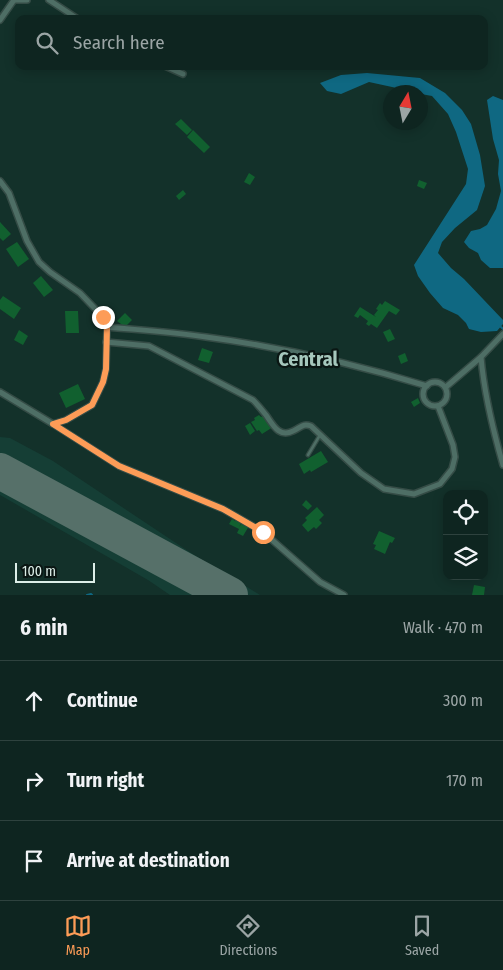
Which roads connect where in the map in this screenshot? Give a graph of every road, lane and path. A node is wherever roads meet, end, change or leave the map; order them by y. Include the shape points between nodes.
1 (14, 0) edge
2 (27, 0) edge
3 (49, 0) edge
4 (72, 15) edge
5 (0, 20) edge
6 (174, 70) edge
7 (183, 74) dead end
8 (0, 181) edge
9 (107, 327) junction
10 (503, 334) edge
11 (106, 342) junction
12 (481, 357) junction
13 (426, 386) junction
14 (446, 387) junction
15 (0, 392) edge
16 (438, 406) junction
17 (53, 424) junction
18 (320, 434) junction
19 (308, 455) dead end
20 (503, 465) edge
21 (344, 595) edge

1 - 2 street
1 - 5 street
3 - 4 street
6 - 7 street
8 - 9 street via 39,262 80,293 103,317
9 - 11 street
9 - 13 street via 204,336 264,346
10 - 12 street
11 - 17 street via 106,369 92,405
11 - 18 street via 149,346 244,395 258,405 280,432 294,431 306,424
12 - 14 street
12 - 20 street
13 - 14 street via 430,382 438,382
13 - 16 street via 424,398 429,405
14 - 16 street via 446,402
15 - 17 street
16 - 18 street via 453,444 452,470 440,484 414,494 384,490
17 - 21 street via 119,466 223,509 263,532 320,582
18 - 19 lane

